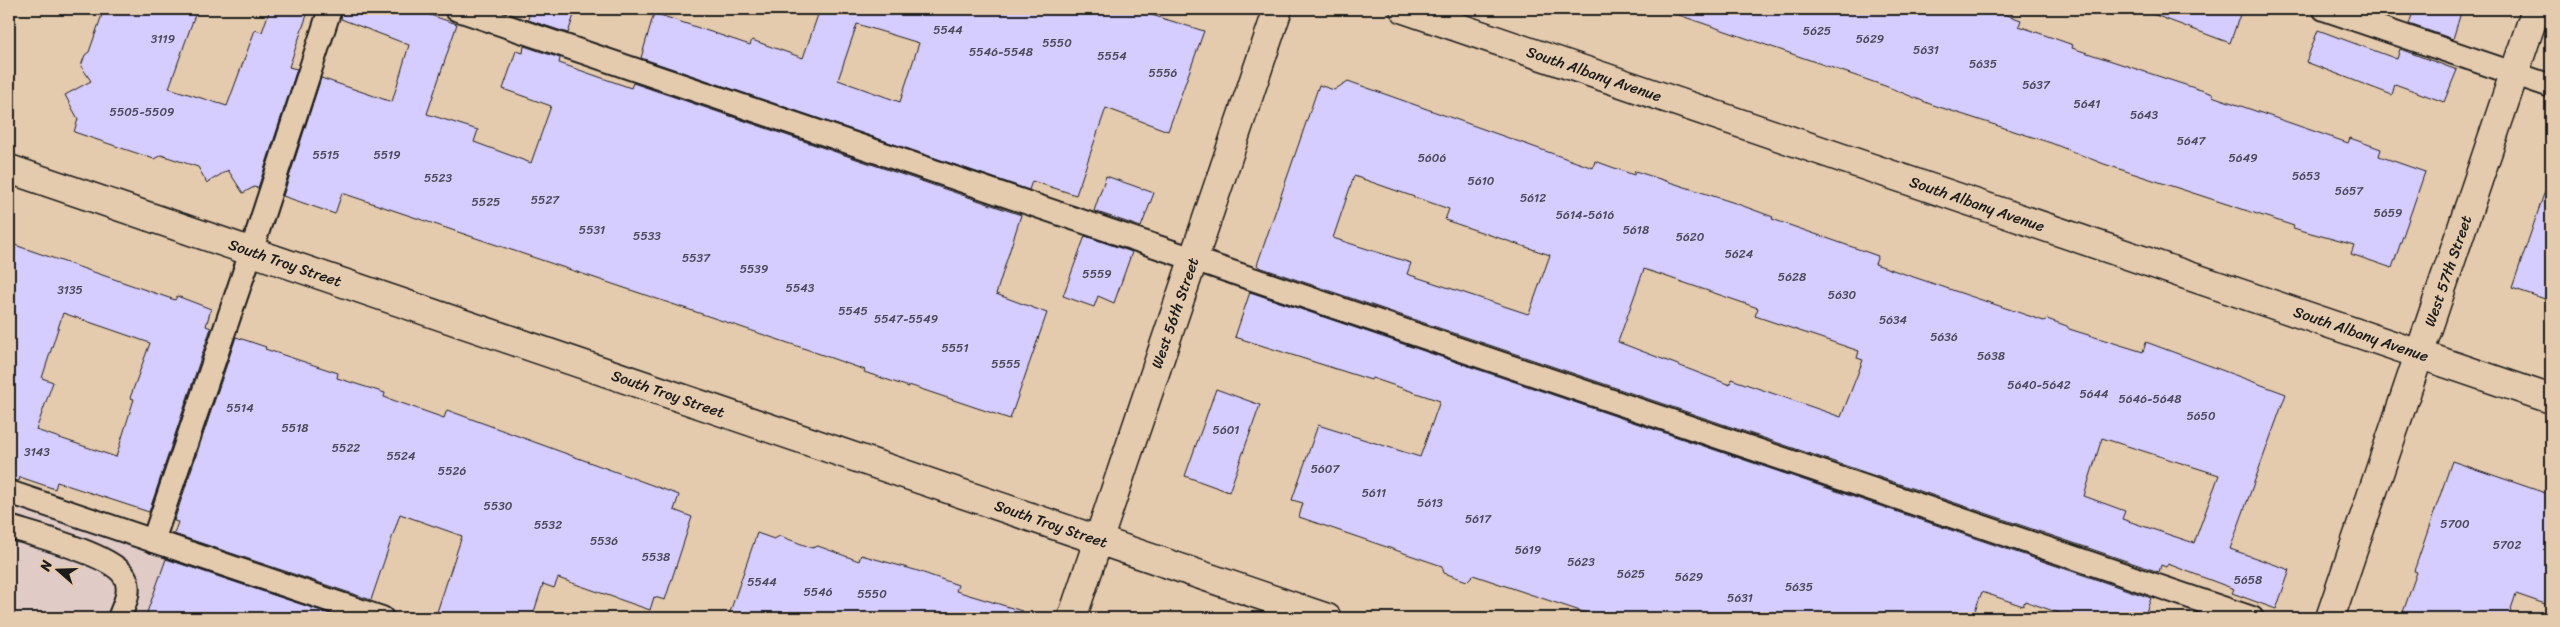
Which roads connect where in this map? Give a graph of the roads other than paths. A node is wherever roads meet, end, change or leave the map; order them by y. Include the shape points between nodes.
1 (330, 9) edge
2 (456, 9) edge
3 (1278, 9) edge
4 (1404, 9) edge
5 (2324, 9) edge
6 (2536, 9) edge
7 (2514, 73) junction
8 (2551, 86) edge
9 (9, 169) edge
10 (251, 252) junction
11 (1193, 259) junction
12 (2420, 354) junction
13 (2551, 399) edge
14 (9, 492) edge
15 (9, 526) edge
16 (153, 540) junction
17 (1098, 540) junction
18 (119, 618) edge
19 (382, 618) edge
20 (1072, 618) edge
21 (1327, 618) edge
22 (2252, 618) edge
23 (2330, 618) edge

1 - 10 lane
2 - 11 lane
3 - 11 street, West 56th Street
4 - 12 street, South Albany Avenue
5 - 7 lane
6 - 7 street, West 57th Street
7 - 8 lane
7 - 12 street, West 57th Street
9 - 10 street, South Troy Street
10 - 16 lane
10 - 17 street, South Troy Street
11 - 17 street, West 56th Street
11 - 22 lane
12 - 13 street, South Albany Avenue
12 - 23 street, West 57th Street
14 - 16 lane
15 - 18 lane via 106,559 125,576 128,593
16 - 19 lane
17 - 20 street, West 56th Street
17 - 21 street, South Troy Street

